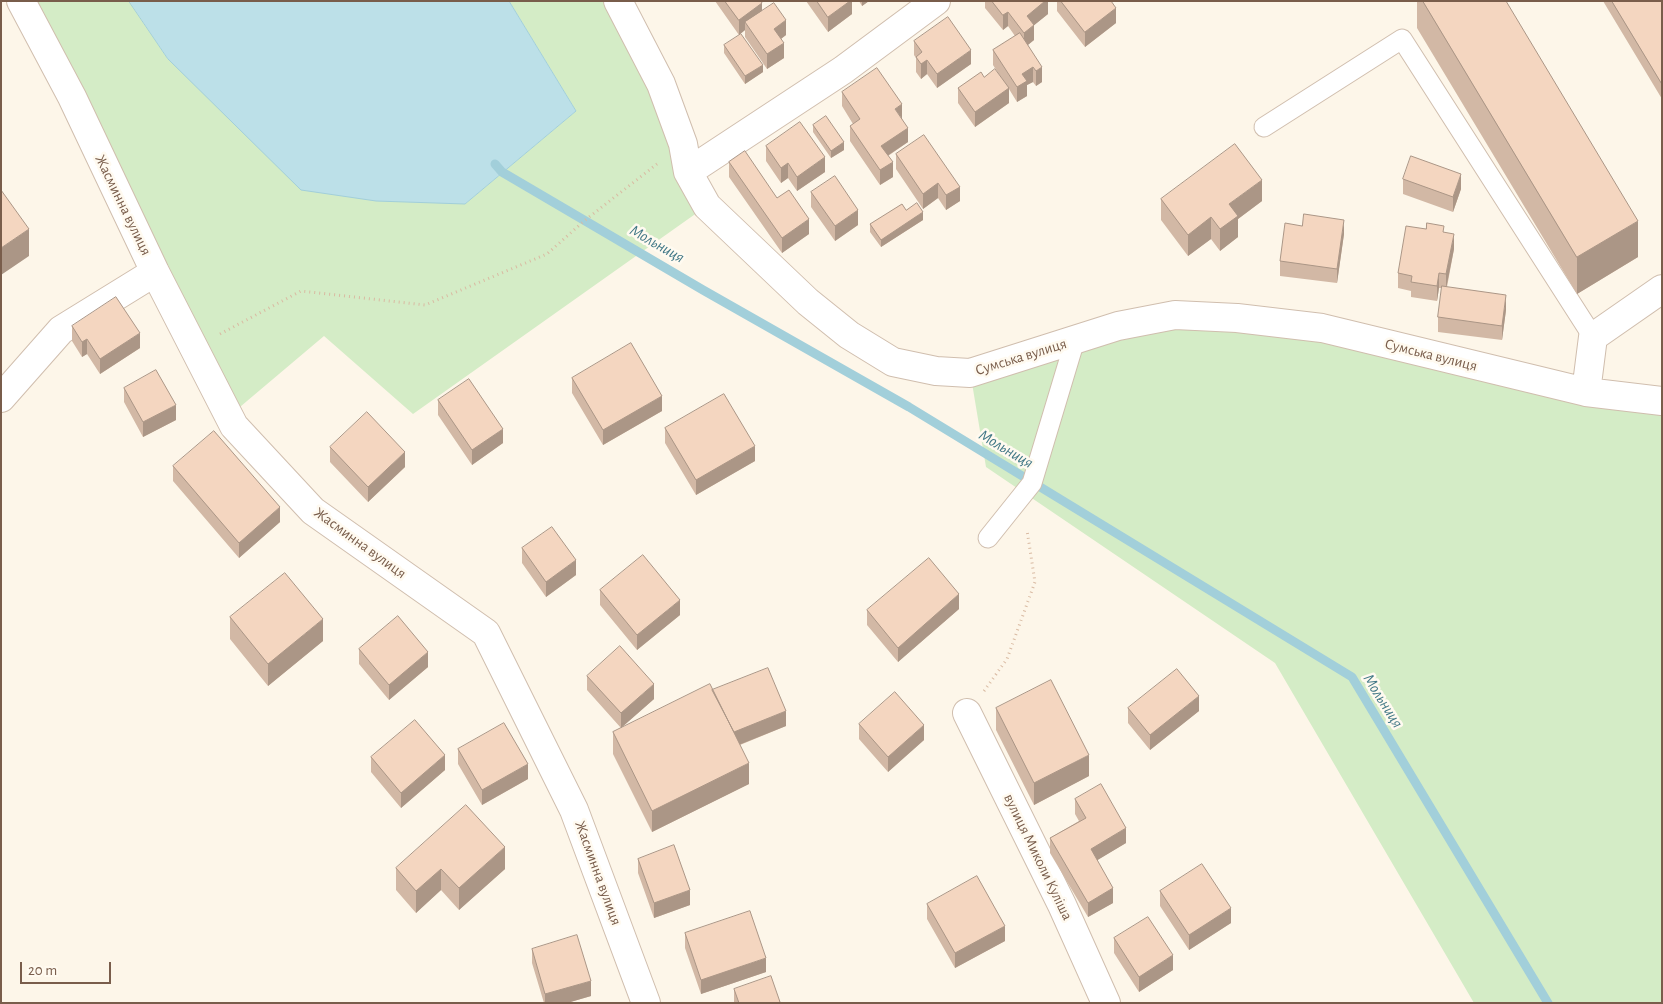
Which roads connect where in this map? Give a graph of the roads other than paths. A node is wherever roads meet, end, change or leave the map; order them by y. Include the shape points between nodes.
1 (21, 1) edge
2 (618, 1) edge
3 (936, 1) edge
4 (1264, 127) dead end
5 (688, 172) junction
6 (155, 272) junction
7 (1662, 289) edge
8 (1593, 337) junction
9 (1075, 340) junction
10 (1586, 392) junction
11 (1, 398) edge
12 (1662, 401) edge
13 (988, 538) dead end
14 (967, 713) road end
15 (646, 1003) edge
16 (1106, 1003) edge

1 - 6 street, Жасминна вулиця via 72,98
2 - 5 street, Сумська вулиця via 661,84 683,144
3 - 5 street via 843,70
4 - 8 lane via 1402,39
5 - 9 street, Сумська вулиця via 707,206 808,302 849,335 893,362 936,371 970,373
6 - 11 street via 61,330
6 - 15 street, Жасминна вулиця via 234,426 313,511 486,633 574,810
7 - 8 street
8 - 10 street
9 - 10 street, Сумська вулиця via 1118,326 1175,315 1236,318 1322,328
9 - 13 lane via 1032,483
10 - 12 street, Сумська вулиця
14 - 16 street, вулиця Миколи Куліша via 1062,905

